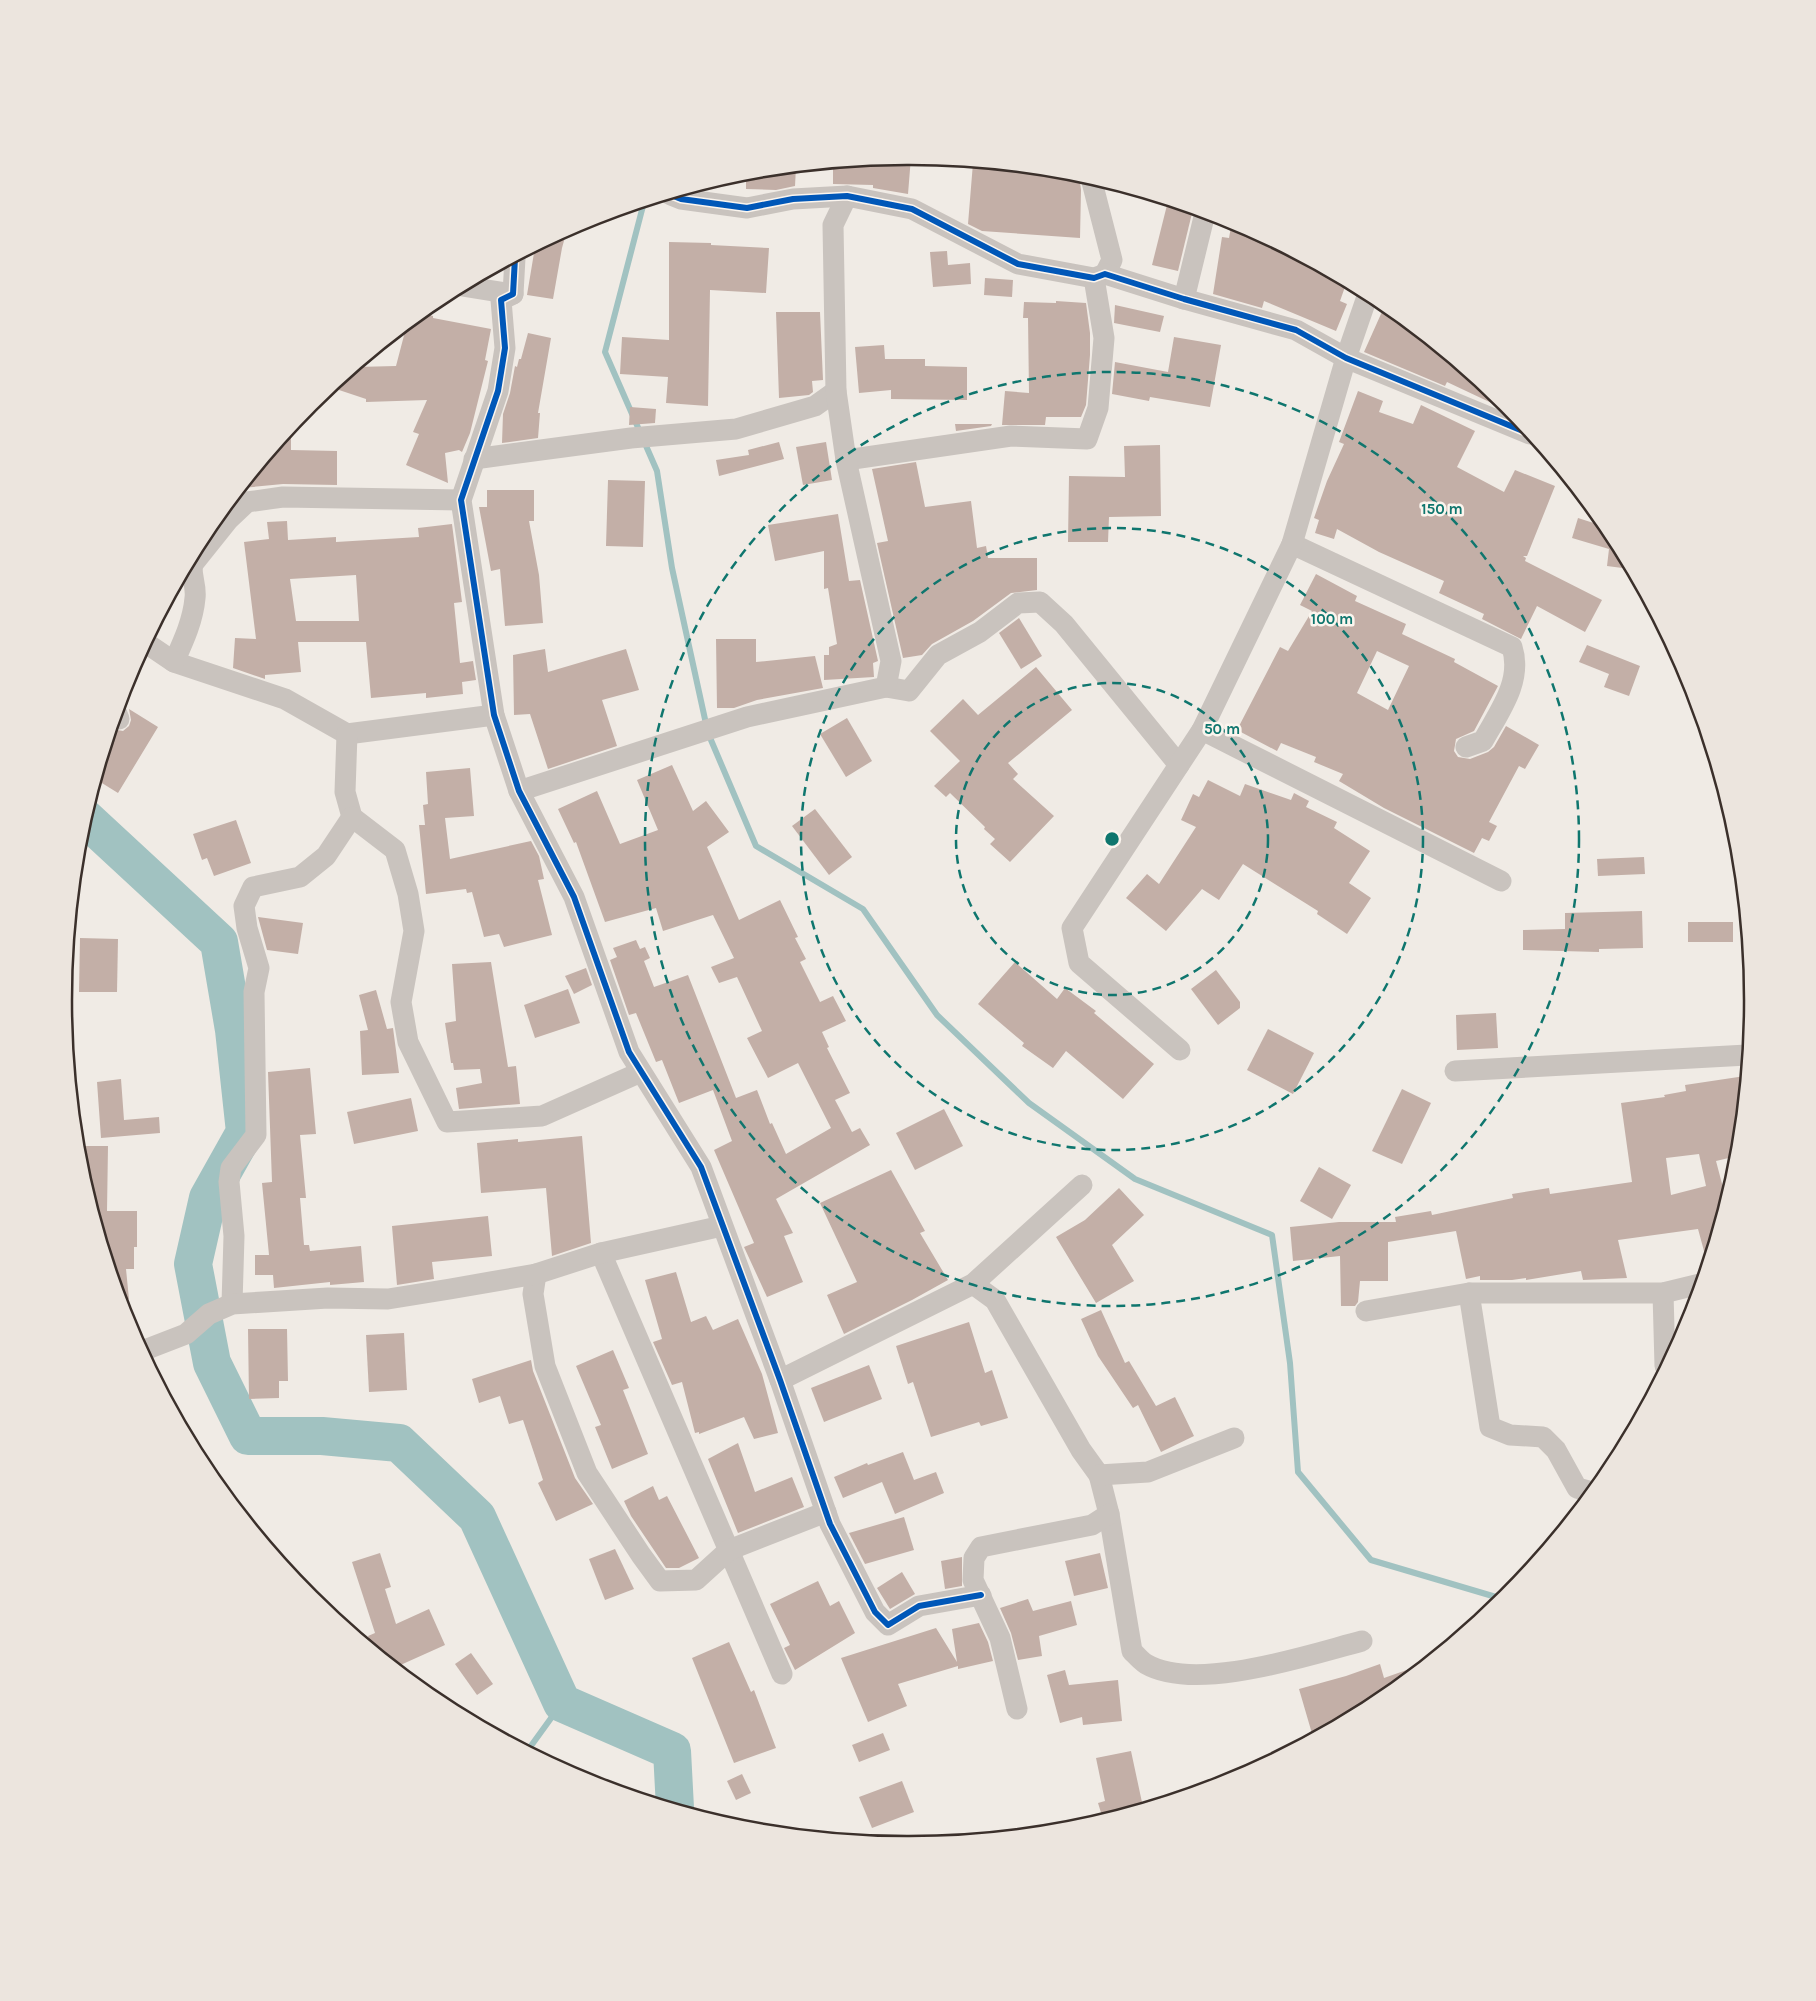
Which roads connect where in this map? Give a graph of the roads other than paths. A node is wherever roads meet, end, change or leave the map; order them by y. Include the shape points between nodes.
1 (1093, 186) edge
2 (847, 196) junction
3 (678, 197) edge
4 (1203, 219) edge
5 (515, 264) edge
6 (1100, 276) junction
7 (473, 288) edge
8 (513, 294) junction
9 (1184, 300) junction
10 (1365, 302) edge
11 (1346, 358) junction
12 (836, 391) junction
13 (1516, 428) edge
14 (474, 460) junction
15 (846, 460) junction
16 (461, 500) junction
17 (209, 543) edge
18 (1292, 544) junction
19 (191, 571) edge
20 (152, 647) edge
21 (174, 662) junction
22 (886, 687) junction
23 (494, 715) junction
24 (1202, 730) junction
25 (347, 734) junction
26 (1466, 747) dead end
27 (1179, 765) junction
28 (519, 791) junction
29 (352, 817) junction
30 (1501, 881) dead end
31 (1180, 1050) dead end
32 (1742, 1055) edge
33 (640, 1072) junction
34 (1456, 1072) dead end
35 (1082, 1185) dead end
36 (722, 1226) junction
37 (601, 1253) junction
38 (536, 1274) junction
39 (973, 1284) junction
40 (1693, 1286) edge
41 (1468, 1293) junction
42 (1663, 1293) junction
43 (232, 1304) junction
44 (1366, 1311) dead end
45 (149, 1348) edge
46 (1665, 1353) edge
47 (780, 1380) junction
48 (1234, 1438) dead end
49 (1099, 1475) junction
50 (1585, 1490) edge
51 (826, 1512) junction
52 (1109, 1514) junction
53 (729, 1550) junction
54 (980, 1595) junction
55 (1362, 1641) dead end
56 (782, 1674) dead end
57 (1017, 1709) dead end

1 - 6 street via 1112,260
2 - 3 street via 793,199 747,208
2 - 6 street via 912,209 1018,264
2 - 12 street via 833,225
4 - 9 street
5 - 8 street
6 - 9 street
6 - 15 street via 1104,338 1098,408 1087,439 1011,436
7 - 8 street
8 - 14 street via 502,300 505,348 498,391
9 - 11 street via 1296,330
10 - 11 street
11 - 13 street
11 - 18 street
12 - 14 street via 815,406 736,429 631,438
12 - 15 street
14 - 16 street
15 - 22 street via 890,661
16 - 17 street via 283,497 247,502
16 - 23 street
18 - 24 street
18 - 26 street via 1512,647 1517,661 1514,684 1483,741
19 - 21 street via 196,597 188,630
20 - 21 street
21 - 25 street via 285,699
22 - 27 street via 909,691 938,655 980,632 1018,603 1040,602 1064,624
22 - 28 street via 747,718
23 - 25 street
23 - 28 street
24 - 27 street
24 - 30 street
25 - 29 street via 345,792
27 - 31 street via 1072,928 1079,963
28 - 33 street via 574,897 628,1052
29 - 33 street via 395,850 408,894 414,931 401,1002 408,1042 447,1122 542,1116
29 - 43 street via 326,856 300,877 253,887 244,906 259,968 254,992 256,1135 231,1168 229,1182 234,1236
32 - 34 street
33 - 36 street via 701,1167
35 - 39 street
36 - 37 street
36 - 47 street
37 - 38 street
37 - 53 street
38 - 43 street via 388,1298
38 - 53 street via 533,1294 545,1366 587,1473 640,1555 660,1581 696,1580
39 - 47 street
39 - 49 street via 995,1300 1081,1450
40 - 42 street
41 - 42 street
41 - 44 street
41 - 50 street via 1490,1426 1510,1435 1543,1437 1556,1450 1577,1488
42 - 46 street
43 - 45 street via 208,1314 186,1334
47 - 51 street
48 - 49 street via 1148,1472
49 - 52 street
51 - 53 street
51 - 54 street via 875,1612 888,1625 919,1606
52 - 54 street via 1092,1524 980,1547 974,1558 973,1580
52 - 55 street via 1132,1651 1145,1664 1165,1671 1202,1676 1272,1665
53 - 56 street
54 - 57 street via 1000,1638

